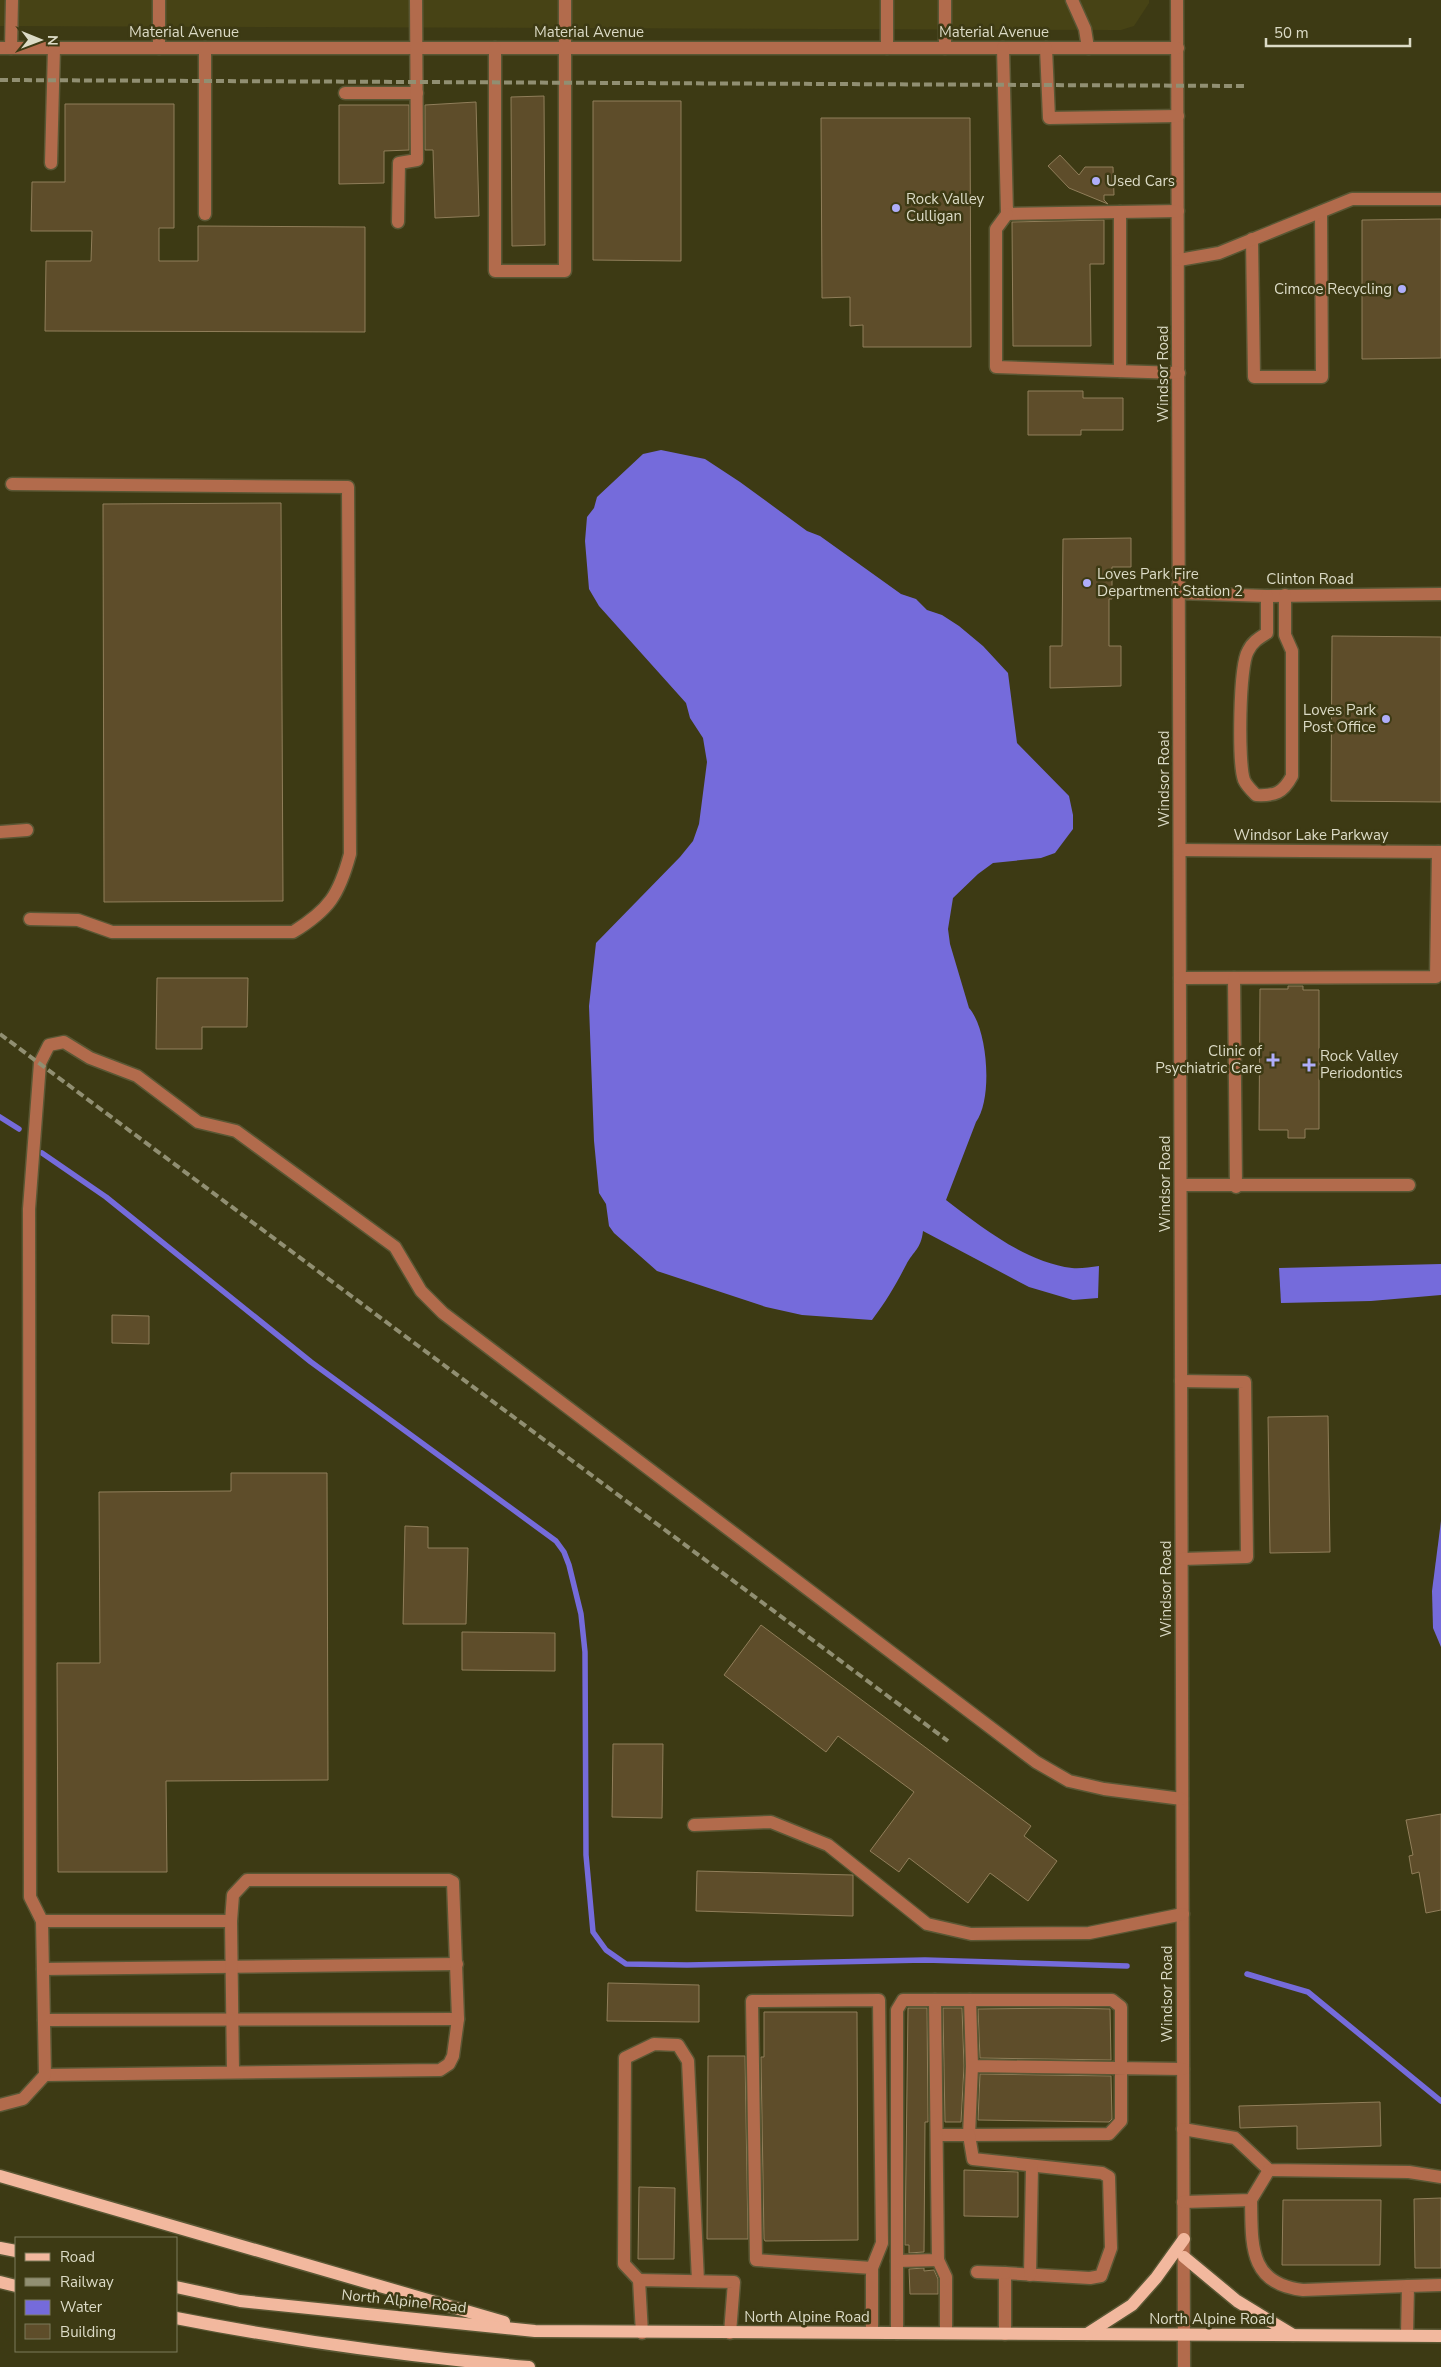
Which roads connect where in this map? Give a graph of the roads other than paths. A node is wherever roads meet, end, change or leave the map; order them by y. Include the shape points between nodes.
1 (12, 0) edge
2 (159, 0) edge
3 (416, 0) edge
4 (565, 0) edge
5 (887, 0) edge
6 (945, 0) edge
7 (1072, 0) edge
8 (1177, 0) edge
9 (6, 48) edge
10 (54, 48) junction
11 (160, 48) junction
12 (205, 48) junction
13 (417, 48) junction
14 (494, 48) junction
15 (564, 48) junction
16 (886, 48) junction
17 (945, 48) junction
18 (1003, 48) junction
19 (1046, 48) junction
20 (1088, 48) junction
21 (1178, 48) junction
22 (417, 93) junction
23 (345, 94) dead end
24 (1178, 116) junction
25 (51, 163) dead end
26 (1441, 199) edge
27 (1178, 211) junction
28 (1120, 212) junction
29 (1322, 212) junction
30 (205, 214) dead end
31 (1006, 214) junction
32 (398, 222) dead end
33 (1252, 239) junction
34 (1178, 260) junction
35 (1120, 371) junction
36 (1179, 373) junction
37 (12, 484) dead end
38 (1180, 593) junction
39 (1441, 594) edge
40 (1267, 596) junction
41 (1285, 596) junction
42 (27, 830) dead end
43 (0, 832) edge
44 (1180, 850) junction
45 (1440, 852) edge
46 (30, 919) dead end
47 (1180, 978) junction
48 (1234, 978) junction
49 (1409, 1185) dead end
50 (1181, 1186) junction
51 (1236, 1187) junction
52 (1181, 1381) junction
53 (1182, 1558) junction
54 (1182, 1799) junction
55 (694, 1826) dead end
56 (1183, 1914) junction
57 (42, 1921) junction
58 (231, 1921) junction
59 (457, 1964) junction
60 (232, 1966) junction
61 (43, 1969) junction
62 (935, 2000) junction
63 (970, 2000) junction
64 (232, 2019) junction
65 (458, 2019) junction
66 (44, 2020) junction
67 (972, 2066) junction
68 (1121, 2068) junction
69 (1183, 2069) junction
70 (233, 2071) junction
71 (45, 2075) junction
72 (0, 2105) edge
73 (1183, 2129) junction
74 (936, 2135) junction
75 (970, 2135) junction
76 (1032, 2167) junction
77 (1269, 2170) junction
78 (0, 2176) edge
79 (1441, 2177) edge
80 (1251, 2200) junction
81 (1183, 2202) junction
82 (1184, 2239) junction
83 (1, 2248) edge
84 (15, 2251) edge
85 (1184, 2257) junction
86 (938, 2260) junction
87 (897, 2261) junction
88 (872, 2268) junction
89 (977, 2272) dead end
90 (1005, 2273) junction
91 (1030, 2275) junction
92 (639, 2280) junction
93 (698, 2281) junction
94 (0, 2282) edge
95 (15, 2286) edge
96 (1408, 2286) junction
97 (1441, 2286) edge
98 (178, 2287) edge
99 (178, 2318) edge
100 (535, 2331) junction
101 (872, 2332) junction
102 (642, 2333) junction
103 (730, 2333) junction
104 (897, 2333) junction
105 (946, 2333) junction
106 (1005, 2334) junction
107 (1086, 2334) junction
108 (1184, 2335) junction
109 (1293, 2335) junction
110 (1407, 2335) junction
111 (1441, 2336) edge
112 (529, 2367) edge
113 (1184, 2367) edge

1 - 9 street
2 - 11 street
3 - 13 street
4 - 15 street
5 - 16 street
6 - 17 street
7 - 20 street via 1085,29
8 - 21 street, Windsor Road
9 - 10 street, Material Avenue
10 - 11 street, Material Avenue
10 - 25 street
11 - 12 street, Material Avenue
12 - 13 street, Material Avenue
12 - 30 street
13 - 14 street, Material Avenue
13 - 22 street
14 - 15 street, Material Avenue
14 - 15 street via 495,271 565,271
15 - 16 street, Material Avenue
16 - 17 street, Material Avenue
17 - 18 street, Material Avenue
18 - 19 street, Material Avenue
18 - 31 street
19 - 20 street, Material Avenue
19 - 24 street via 1049,118
20 - 21 street, Material Avenue
21 - 24 street, Windsor Road
22 - 23 street
22 - 32 street via 417,160 399,163
24 - 27 street, Windsor Road
26 - 29 street via 1352,199
27 - 28 street
27 - 34 street, Windsor Road
28 - 31 street
28 - 35 street
29 - 33 street
29 - 33 street via 1322,377 1254,377
31 - 35 street via 996,230 996,367
33 - 34 street via 1219,253
34 - 36 street, Windsor Road
35 - 36 street
36 - 38 street, Windsor Road
37 - 46 street via 348,487 350,854 343,882 330,903 292,932 112,932 78,920
38 - 40 street, Clinton Road
38 - 44 street, Windsor Road
39 - 41 street, Clinton Road
40 - 41 street, Clinton Road
40 - 41 street via 1267,633 1256,640 1242,667 1242,755 1244,780 1256,795 1271,796 1285,789 1292,776 1292,651 1285,635
42 - 43 street
44 - 45 street, Windsor Lake Parkway
44 - 47 street, Windsor Road
45 - 48 street via 1436,977
47 - 48 street
47 - 50 street, Windsor Road
48 - 51 street
49 - 51 street
50 - 51 street
50 - 52 street, Windsor Road
52 - 53 street, Windsor Road
52 - 53 street via 1245,1382 1247,1557
53 - 54 street, Windsor Road
54 - 56 street, Windsor Road
54 - 57 street via 1069,1781 1036,1762 443,1313 421,1291 395,1247 236,1131 198,1122 137,1076 90,1058 64,1042 56,1042 49,1045 40,1063 30,1209 30,1897
55 - 56 street via 771,1822 828,1845 927,1924 971,1934 1090,1933
56 - 69 street, Windsor Road
57 - 58 street
57 - 61 street
58 - 59 street via 233,1895 246,1880 449,1880 454,1885
58 - 60 street
59 - 60 street
59 - 65 street
60 - 61 street
60 - 64 street
61 - 66 street
62 - 63 street
62 - 74 street
62 - 87 street via 903,2000 897,2010
63 - 67 street
63 - 68 street via 1112,2000 1121,2008
64 - 65 street
64 - 66 street
64 - 70 street
65 - 70 street via 453,2056 449,2064 432,2072
66 - 71 street
67 - 68 street
67 - 75 street
68 - 69 street
68 - 75 street via 1121,2121 1109,2134
69 - 73 street, Windsor Road
70 - 71 street
71 - 72 street via 23,2099
73 - 77 street via 1235,2138
73 - 81 street, Windsor Road
74 - 75 street
74 - 86 street
75 - 76 street via 973,2158
76 - 91 street
76 - 91 street via 1102,2173 1109,2177 1111,2248 1101,2276
77 - 79 street via 1408,2172
77 - 80 street
78 - 100 main road
80 - 81 street
80 - 96 street via 1253,2250 1260,2270 1274,2282 1303,2290
81 - 82 street, Windsor Road
82 - 85 street, Windsor Road
82 - 107 main road via 1132,2305
83 - 84 main road
85 - 108 street, Windsor Road
85 - 109 main road via 1237,2301
86 - 87 street
86 - 105 street via 946,2277
87 - 104 street
88 - 88 street via 756,2260 752,2000 879,2000 882,2243
88 - 101 street
89 - 90 street
90 - 91 street
90 - 106 street
92 - 93 street
92 - 93 street via 624,2264 625,2058 654,2044 678,2045 688,2061
92 - 102 street
93 - 103 street via 734,2282
94 - 95 main road
96 - 97 street
96 - 110 street
98 - 100 main road, North Alpine Road via 240,2301
99 - 112 main road via 426,2358
100 - 102 main road, North Alpine Road
101 - 103 main road, North Alpine Road
101 - 104 main road, North Alpine Road
102 - 103 main road, North Alpine Road
104 - 105 main road, North Alpine Road
105 - 106 main road, North Alpine Road
106 - 107 main road, North Alpine Road
107 - 108 main road, North Alpine Road
108 - 109 main road, North Alpine Road
108 - 113 street, Windsor Road
109 - 110 main road, North Alpine Road
110 - 111 main road, North Alpine Road

